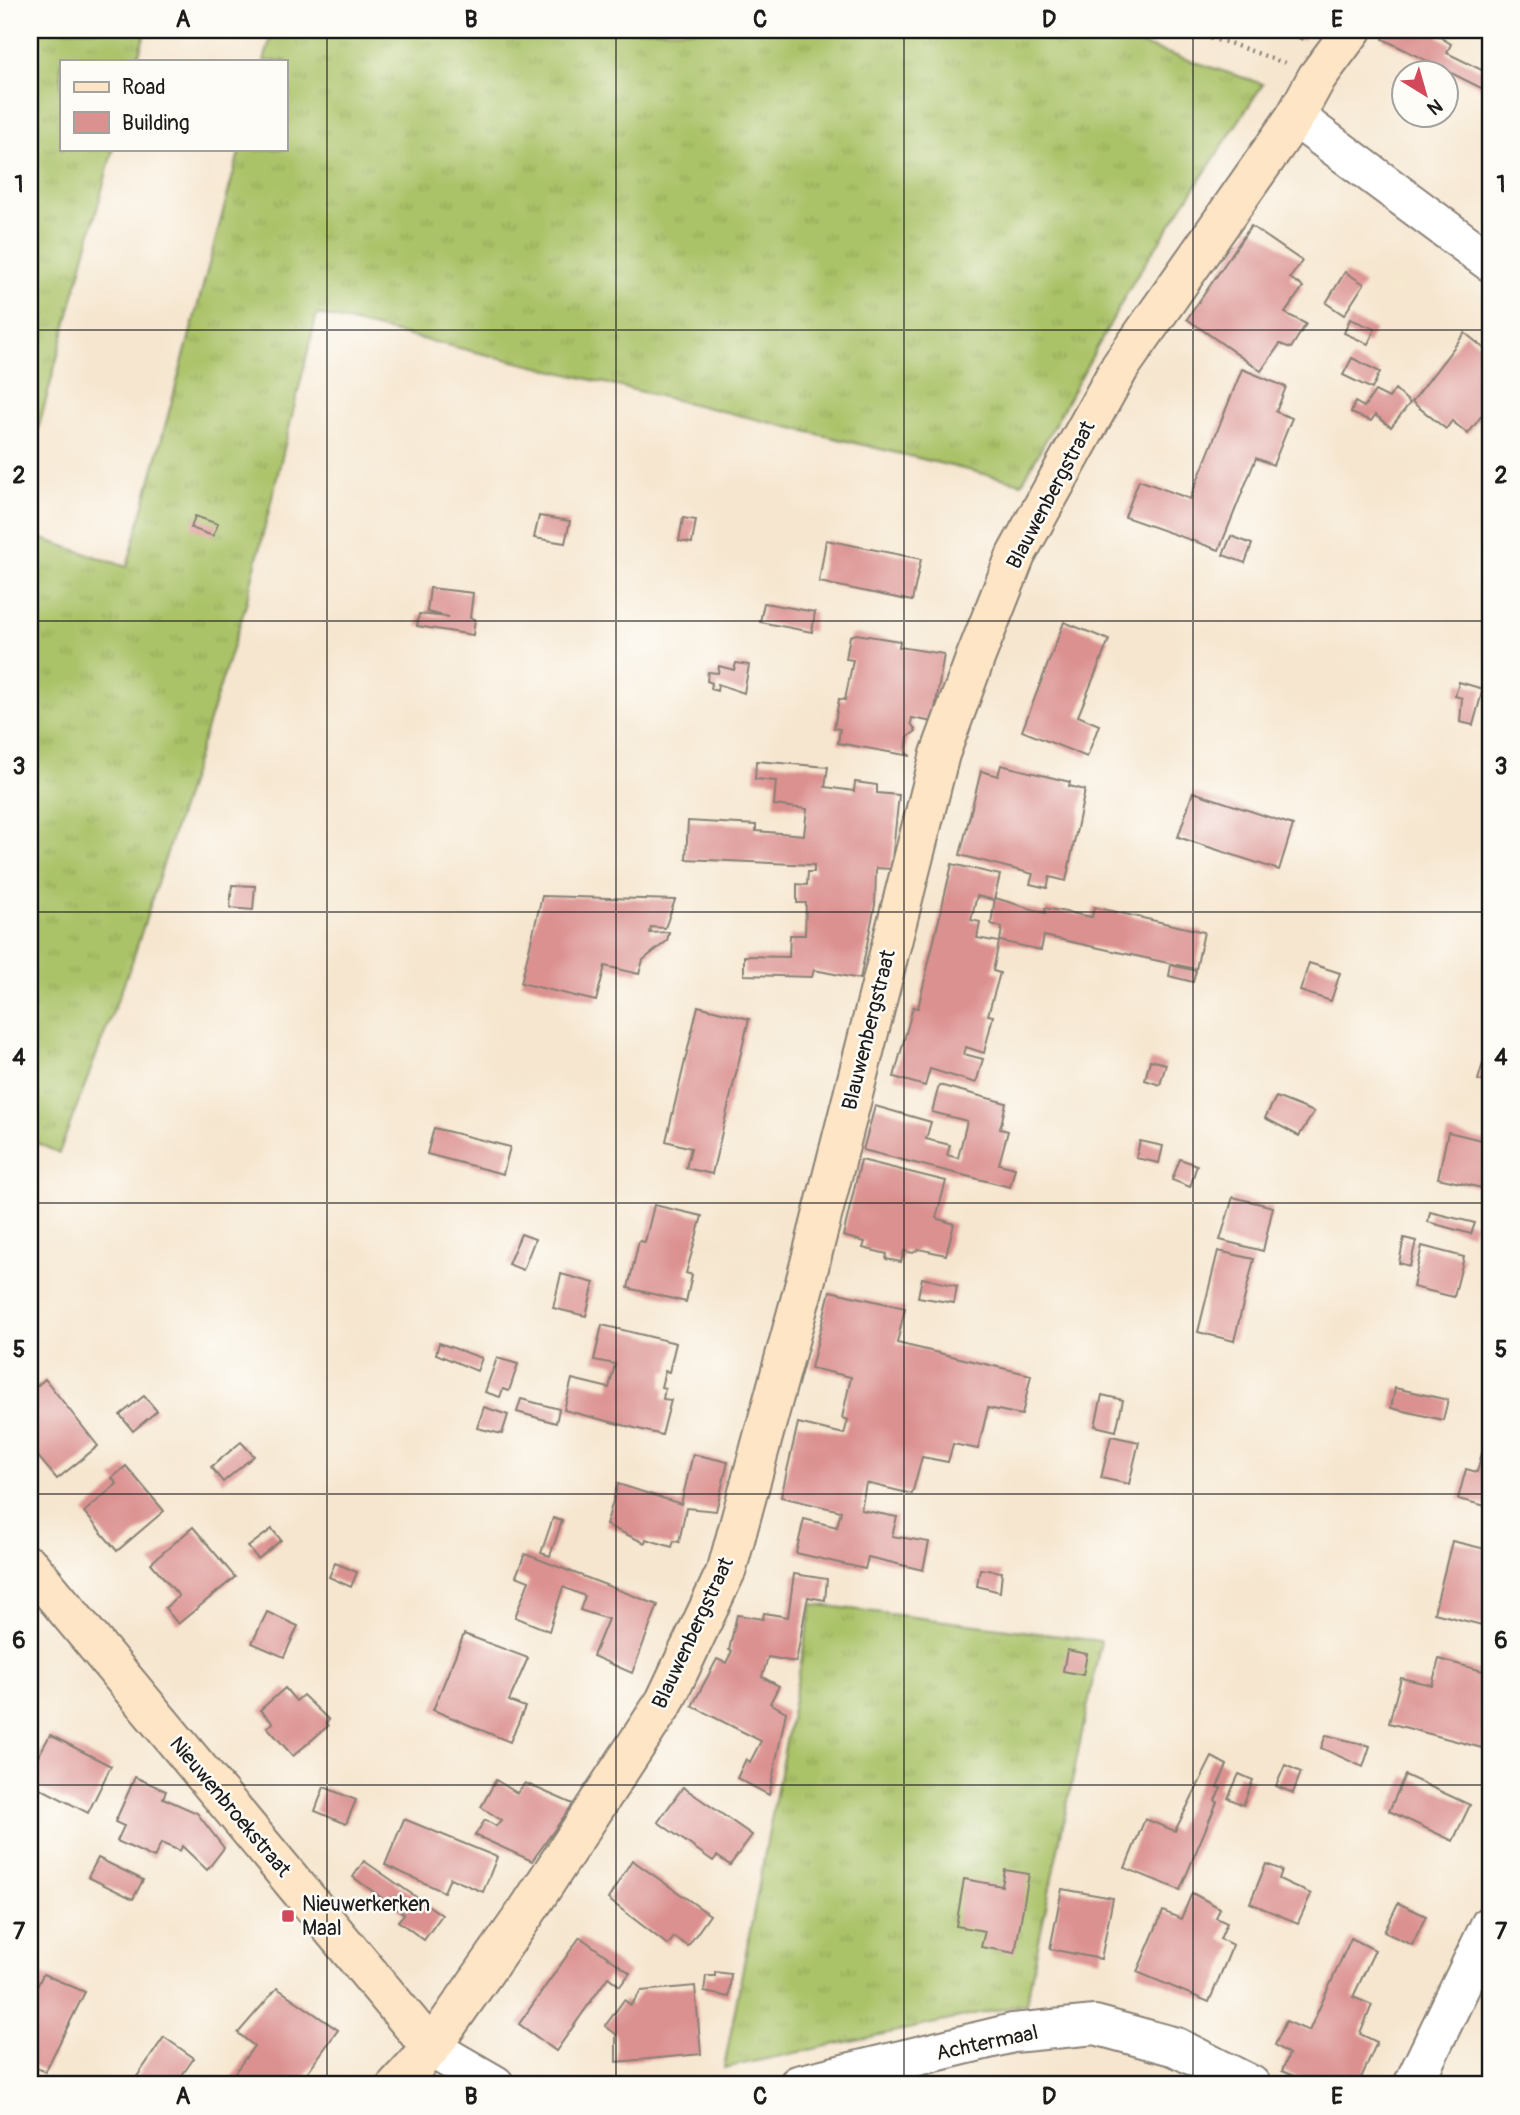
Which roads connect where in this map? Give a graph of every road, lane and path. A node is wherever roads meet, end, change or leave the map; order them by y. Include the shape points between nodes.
1 (1176, 30) edge
2 (1352, 30) edge
3 (1317, 77) junction
4 (1295, 117) junction
5 (1490, 262) edge
6 (30, 1566) edge
7 (1490, 1925) edge
8 (431, 2048) junction
9 (397, 2085) edge
10 (495, 2085) edge
11 (798, 2085) edge
12 (1251, 2085) edge
13 (1413, 2085) edge

1 - 3 path via 1273,58
2 - 3 street, Blauwenbergstraat
3 - 4 street, Blauwenbergstraat
4 - 5 street
4 - 8 street, Blauwenbergstraat via 1120,367 1016,555 940,754 727,1569 665,1701
6 - 8 street, Nieuwenbroekstraat
7 - 13 street
8 - 9 street, Blauwenbergstraat
8 - 10 street
11 - 12 street, Achtermaal via 1013,2033 1095,2025 1176,2047

